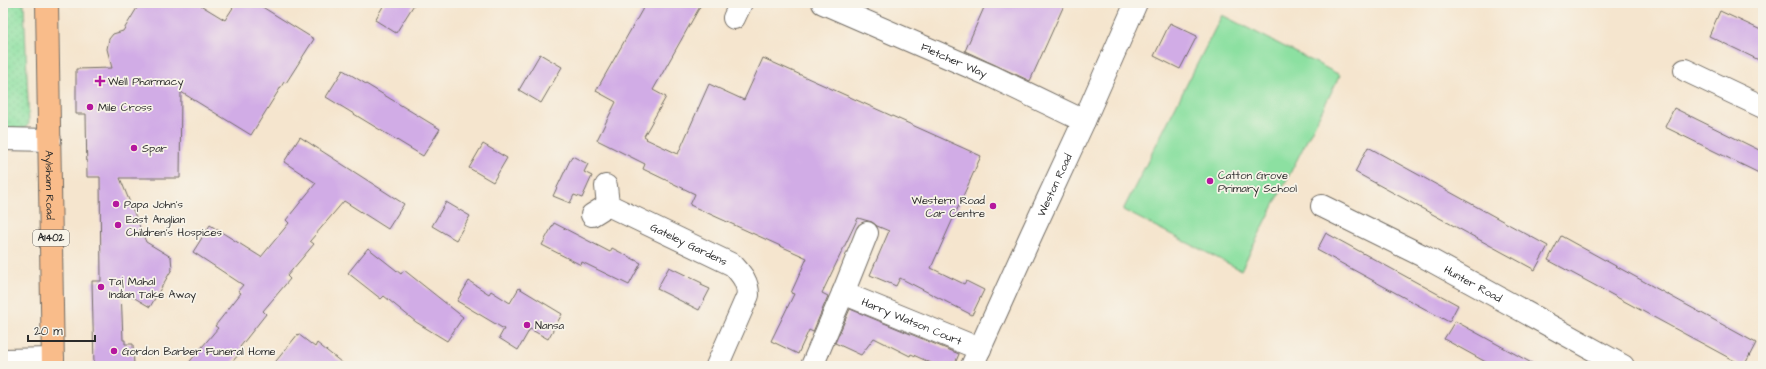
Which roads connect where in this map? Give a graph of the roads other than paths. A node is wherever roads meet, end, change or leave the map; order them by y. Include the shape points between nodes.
1 (47, 3) edge
2 (823, 3) edge
3 (1136, 3) edge
4 (1685, 70) dead end
5 (1763, 107) edge
6 (1084, 121) junction
7 (3, 139) edge
8 (50, 140) junction
9 (602, 202) dead end
10 (1322, 206) dead end
11 (867, 233) dead end
12 (843, 293) junction
13 (976, 358) edge
14 (3, 360) edge
15 (53, 363) edge
16 (717, 366) edge
17 (812, 366) edge
18 (1623, 366) edge

1 - 8 main road, Aylsham Road / A1402
2 - 6 street, Fletcher Way via 991,76
3 - 6 street, Weston Road
4 - 5 street
6 - 13 street, Weston Road
7 - 8 street
8 - 15 main road, Aylsham Road / A1402
9 - 16 street, Gateley Gardens via 734,265 742,275 748,286 748,296
10 - 18 street, Hunter Road via 1423,256
11 - 12 street
12 - 13 street, Harry Watson Court
12 - 17 street
14 - 15 street

